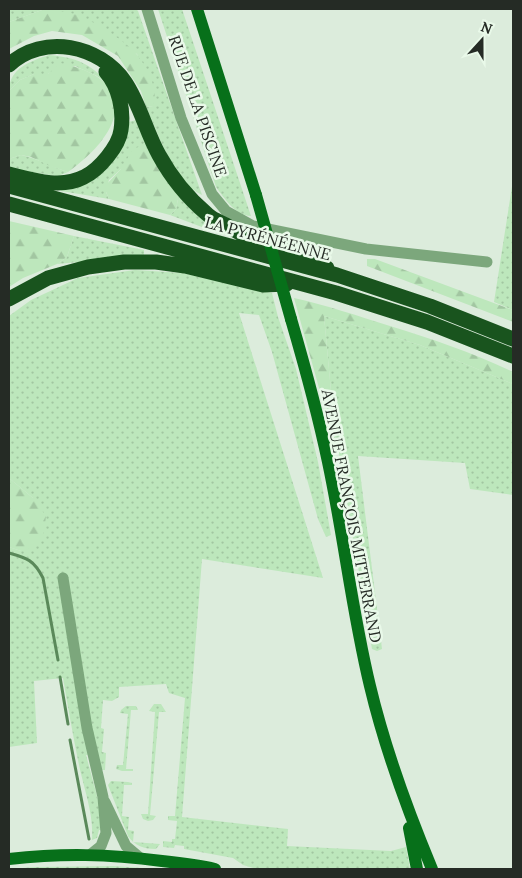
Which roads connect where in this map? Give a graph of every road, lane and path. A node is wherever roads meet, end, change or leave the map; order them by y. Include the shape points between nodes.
1 (148, 9) edge
2 (197, 9) edge
3 (93, 55) junction
4 (9, 66) edge
5 (9, 174) edge
6 (9, 186) edge
7 (9, 204) edge
8 (487, 262) dead end
9 (337, 275) junction
10 (303, 284) junction
11 (9, 300) edge
12 (513, 339) edge
13 (513, 356) edge
14 (63, 578) dead end
15 (103, 797) junction
16 (404, 801) junction
17 (91, 854) junction
18 (139, 857) junction
19 (9, 859) edge
20 (216, 869) edge
21 (417, 869) edge
22 (432, 869) edge

1 - 8 street, RUE DE LA PISCINE via 181,118 212,194 226,211 253,226 366,249
2 - 16 main road, AVENUE FRANÇOIS MITTERRAND, bridge via 256,195 312,391 328,462 357,631 384,742
3 - 4 highway via 67,46 51,46 14,60
3 - 5 highway via 109,75 121,102 122,131 114,147 103,162 84,177 63,183 41,182
3 - 9 highway via 116,70 126,83 159,155 181,188 208,216 254,240 311,257
6 - 9 highway, LA PYRÉNÉENNE
7 - 10 highway
9 - 12 highway, LA PYRÉNÉENNE via 430,306
10 - 11 highway via 263,285 185,266 124,262 88,267 48,278
10 - 13 highway via 427,322
14 - 15 street via 87,728
15 - 17 street via 106,833 101,846
15 - 18 street via 126,846
16 - 21 main road, AVENUE FRANÇOIS MITTERRAND
16 - 22 main road, AVENUE FRANÇOIS MITTERRAND
17 - 18 main road
17 - 19 main road
18 - 20 main road

